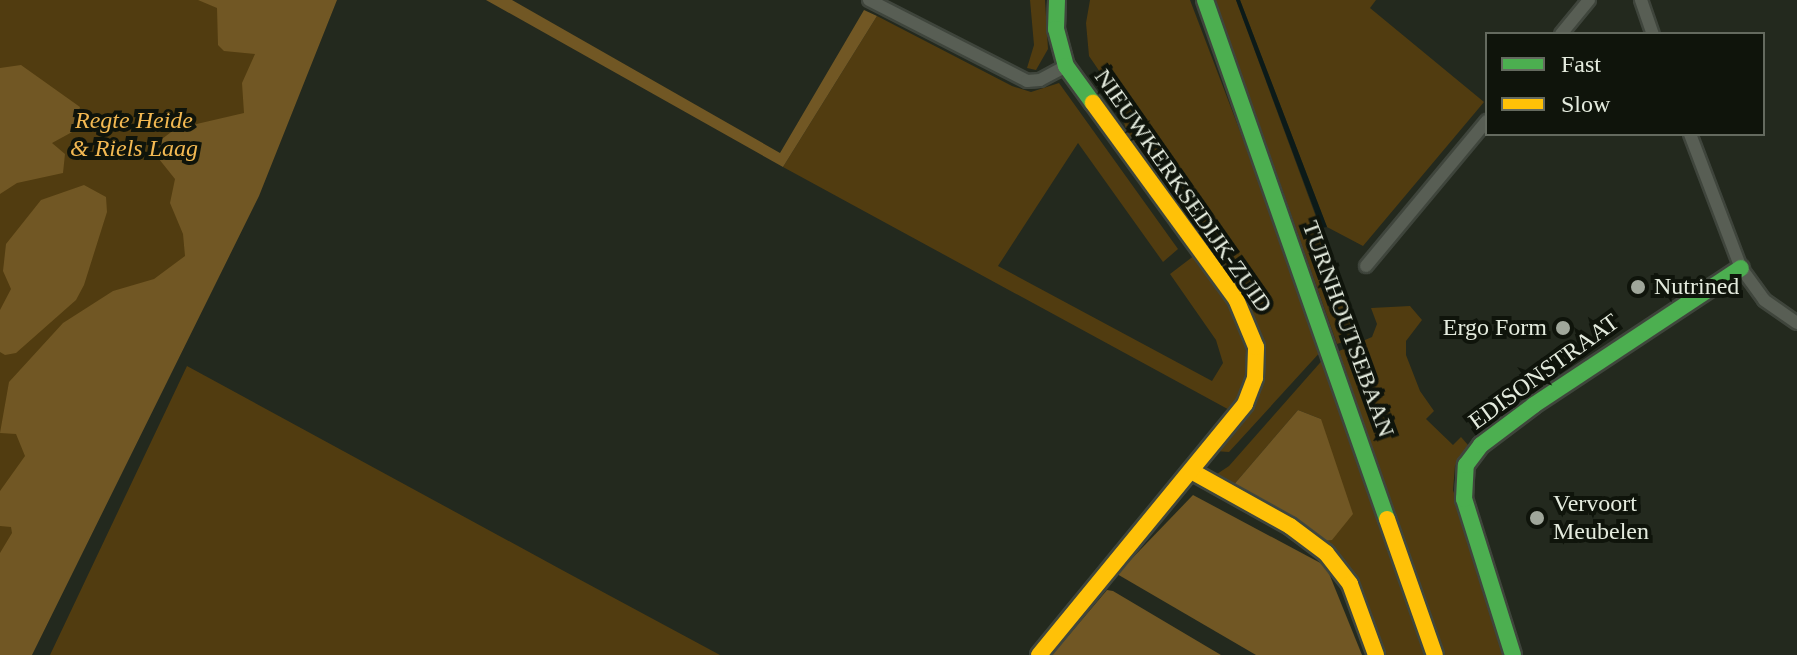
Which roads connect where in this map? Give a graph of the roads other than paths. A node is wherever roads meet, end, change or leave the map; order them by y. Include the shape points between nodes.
1 (869, 0) edge
2 (1057, 0) edge
3 (1199, 0) edge
4 (1205, 0) edge
5 (1589, 0) edge
6 (1641, 0) edge
7 (1211, 21) junction
8 (1563, 32) edge
9 (1652, 32) edge
10 (1066, 66) junction
11 (1485, 123) edge
12 (1691, 136) edge
13 (1366, 266) dead end
14 (1741, 268) junction
15 (1797, 323) edge
16 (1193, 472) junction
17 (1039, 655) edge
18 (1376, 655) edge
19 (1435, 655) edge
20 (1513, 655) edge

1 - 10 street via 1027,81
2 - 10 street via 1056,29
3 - 7 street, TURNHOUTSEBAAN
4 - 7 street, TURNHOUTSEBAAN
5 - 8 street
6 - 9 street
7 - 19 street, TURNHOUTSEBAAN
10 - 16 street, NIEUWKERKSEDIJK-ZUID via 1236,299 1254,335 1255,378 1245,404
11 - 13 street
12 - 14 street
14 - 15 street via 1764,300
14 - 20 street, EDISONSTRAAT via 1534,405 1481,445 1466,465 1464,499
16 - 17 street, NIEUWKERKSEDIJK-ZUID
16 - 18 street via 1290,526 1326,553 1350,584

